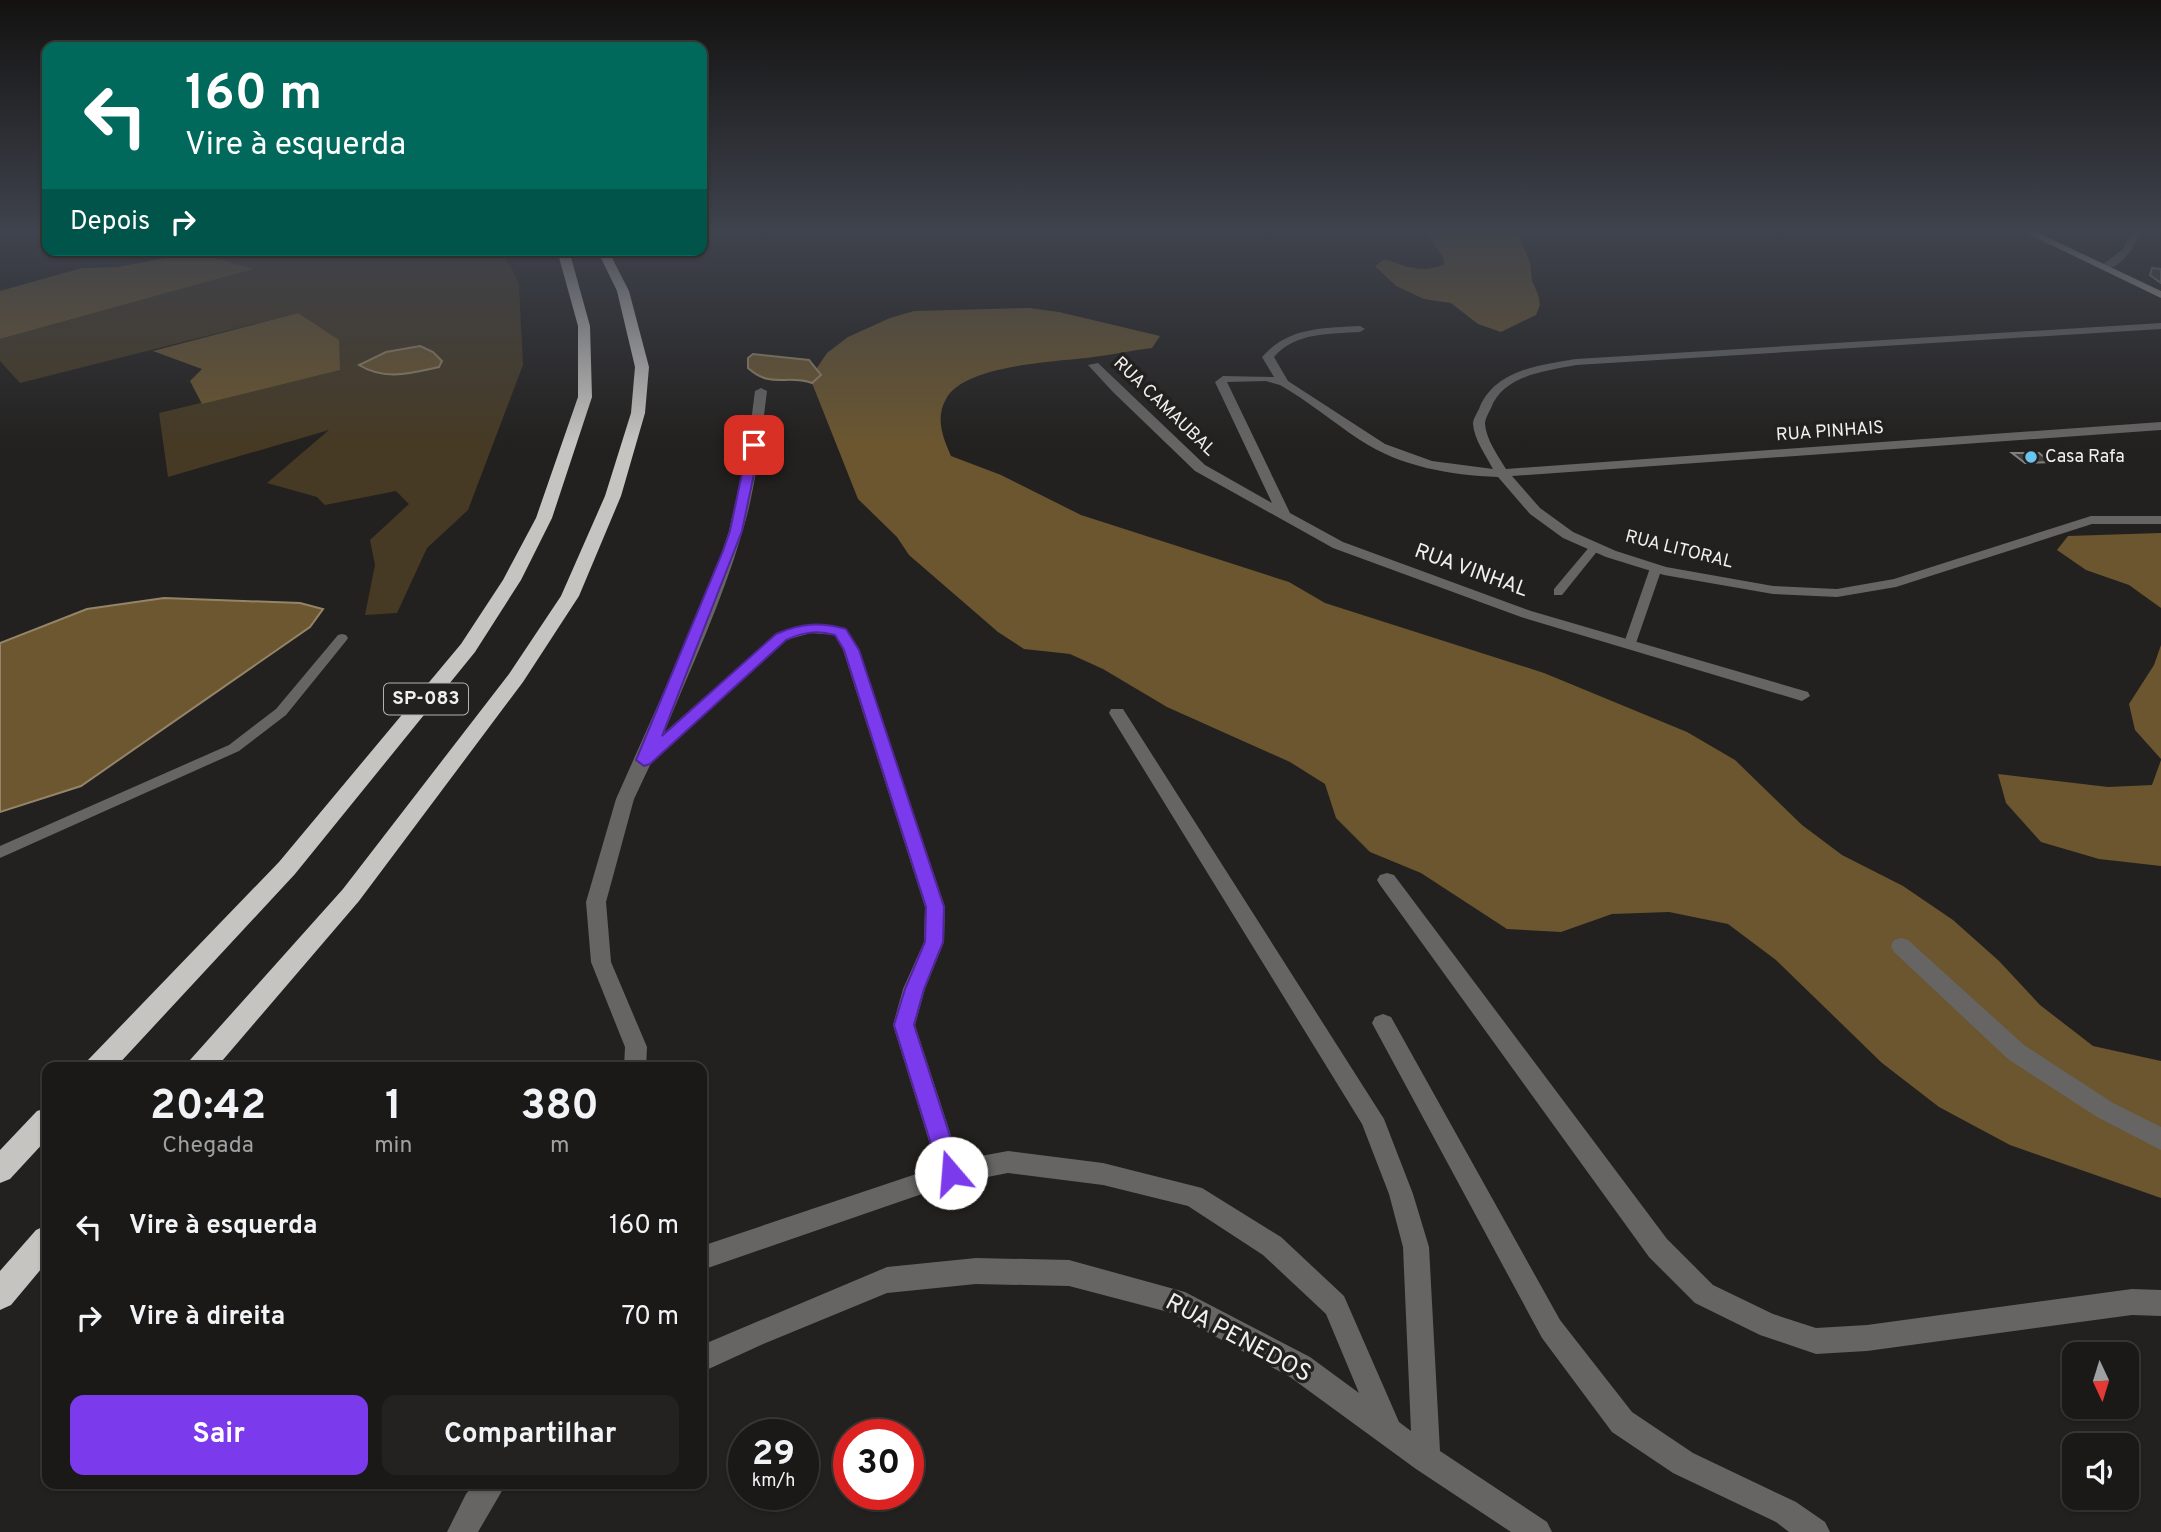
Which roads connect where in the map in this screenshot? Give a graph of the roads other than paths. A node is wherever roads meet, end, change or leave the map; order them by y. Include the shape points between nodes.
1 (577, 301) edge
2 (626, 301) edge
3 (2161, 326) edge
4 (1360, 329) dead end
5 (1094, 365) dead end
6 (1284, 383) junction
7 (761, 391) dead end
8 (2161, 426) edge
9 (1502, 473) junction
10 (1284, 514) junction
11 (2161, 520) edge
12 (1595, 547) junction
13 (1656, 568) junction
14 (1559, 592) dead end
15 (342, 638) dead end
16 (1630, 643) junction
17 (1802, 696) dead end
18 (1117, 713) dead end
19 (644, 760) junction
20 (0, 852) edge
21 (1387, 880) dead end
22 (1901, 946) dead end
23 (1383, 1023) dead end
24 (103, 1062) edge
25 (204, 1062) edge
26 (635, 1062) edge
27 (42, 1125) edge
28 (2161, 1139) edge
29 (0, 1170) edge
30 (951, 1173) junction
31 (42, 1246) edge
32 (707, 1256) edge
33 (0, 1294) edge
34 (2161, 1303) edge
35 (707, 1357) edge
36 (1389, 1432) junction
37 (1426, 1459) junction
38 (488, 1489) edge
39 (462, 1532) edge
40 (1537, 1532) edge
41 (1815, 1532) edge

1 - 24 highway, SP-083 via 584,326 584,397 544,518 512,580 468,649 286,868
2 - 25 highway, SP-083 via 642,367 638,413 613,496 570,596 516,678 351,895
3 - 9 street, RUA LITORAL via 1576,362 1529,371 1504,383 1488,400 1479,423
4 - 6 street via 1289,337 1276,345 1268,357
5 - 10 street, RUA CAMAUBAL via 1200,468
6 - 9 street via 1384,449 1447,468
6 - 10 street via 1230,377 1221,382
7 - 19 street via 736,531
8 - 9 street, RUA PINHAIS
9 - 12 street, RUA LITORAL via 1535,511 1568,535
10 - 16 street, RUA VINHAL via 1338,545 1526,614
11 - 13 street, RUA LITORAL via 2091,520 1896,583 1837,593 1773,590
12 - 13 street, RUA LITORAL
12 - 14 lane
13 - 16 lane
15 - 20 lane via 281,712 234,748
16 - 17 street, RUA VINHAL
18 - 37 street via 1372,1119 1416,1247
19 - 26 street via 625,799 596,902 601,962 636,1047
19 - 30 street via 781,637 820,626 841,632 852,650 935,907 934,942 904,1025
21 - 34 street via 1658,1248 1704,1293 1769,1325 1816,1341 2132,1302
22 - 28 street via 2016,1052 2105,1110
23 - 41 street via 1551,1329 1622,1422 1683,1463 1786,1512
27 - 29 highway
30 - 32 street
30 - 36 street via 1008,1162 1103,1174 1193,1196 1272,1246 1335,1306
31 - 33 highway
35 - 36 street, RUA PENEDOS via 887,1280 976,1271 1069,1273 1176,1301 1300,1367
36 - 37 street, RUA PENEDOS
37 - 40 street, RUA PENEDOS
38 - 39 street

